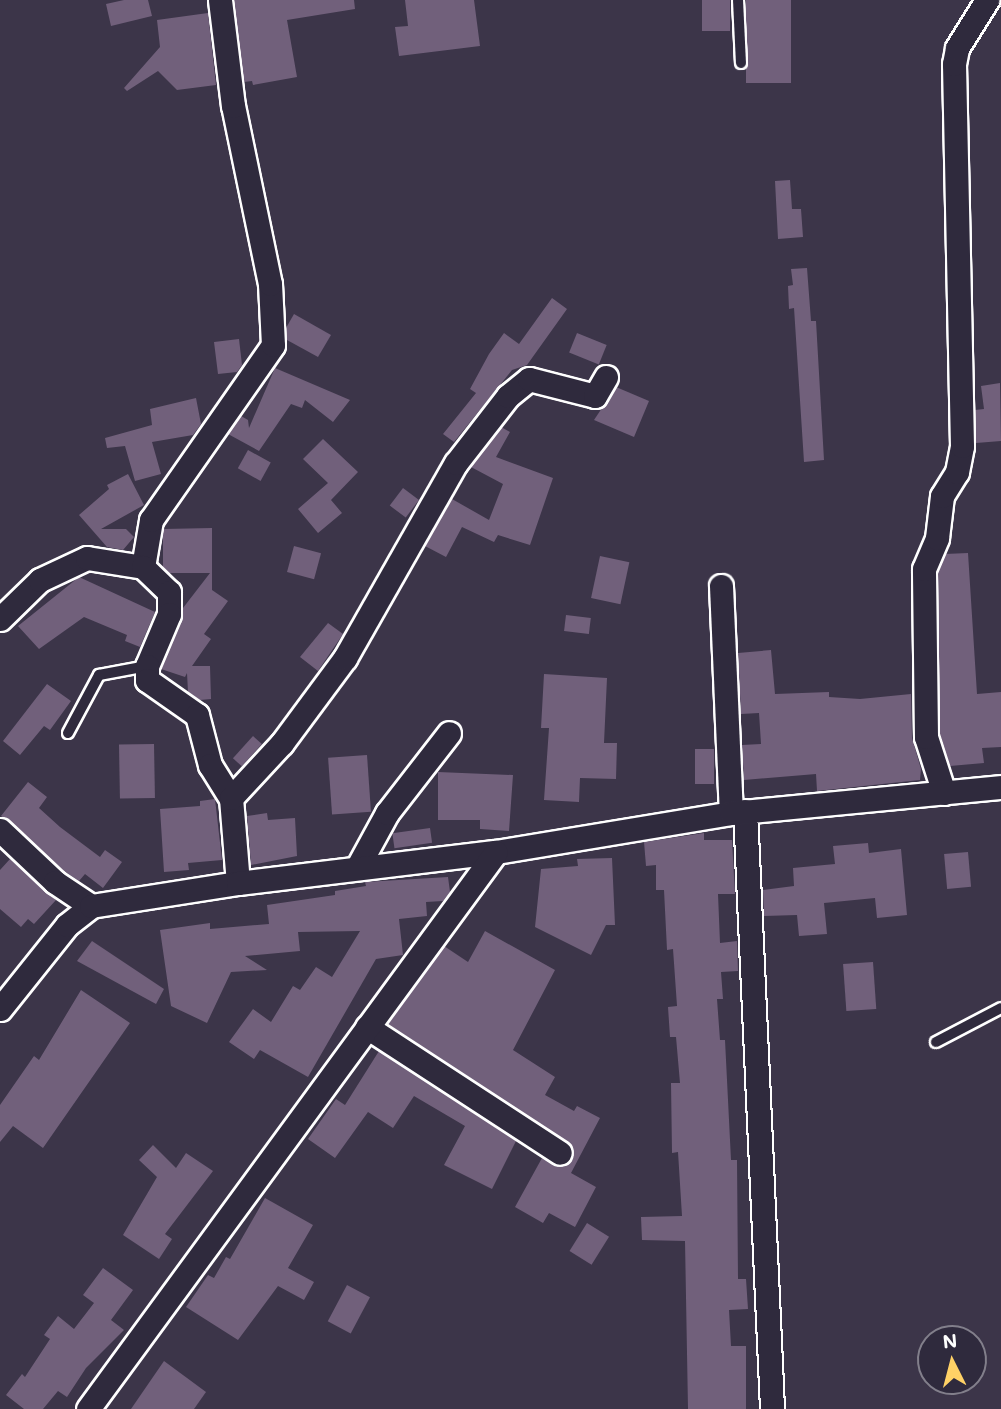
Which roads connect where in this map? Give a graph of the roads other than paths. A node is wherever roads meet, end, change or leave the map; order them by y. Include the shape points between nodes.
1 (220, 0) edge
2 (738, 0) edge
3 (987, 0) edge
4 (741, 63) dead end
5 (606, 377) dead end
6 (143, 567) junction
7 (721, 586) dead end
8 (0, 620) edge
9 (147, 666) junction
10 (68, 733) dead end
11 (449, 733) dead end
12 (1001, 787) edge
13 (944, 793) junction
14 (231, 798) junction
15 (738, 812) junction
16 (0, 830) edge
17 (496, 852) junction
18 (357, 868) junction
19 (237, 883) junction
20 (91, 906) junction
21 (1001, 1008) edge
22 (0, 1009) edge
23 (366, 1027) junction
24 (936, 1042) dead end
25 (560, 1153) dead end
26 (88, 1409) edge
27 (772, 1409) edge

1 - 6 street via 233,106 270,284 273,345 151,520
2 - 4 lane
3 - 13 street via 957,48 954,64 962,446 957,472 942,496 937,538 924,569 926,737
5 - 14 street via 595,396 529,379 508,396 457,463 345,658 282,743
6 - 8 street via 87,558 40,580
6 - 9 street via 169,592 171,602
7 - 15 street
9 - 10 lane via 99,674
9 - 14 street via 147,680 197,715 210,765
11 - 18 street via 387,813
12 - 13 street
13 - 15 street
14 - 19 street
15 - 17 street
15 - 27 street
16 - 20 street via 55,882
17 - 18 street
17 - 23 street
18 - 19 street
19 - 20 street
20 - 22 street via 67,925
21 - 24 lane
23 - 25 street
23 - 26 street

